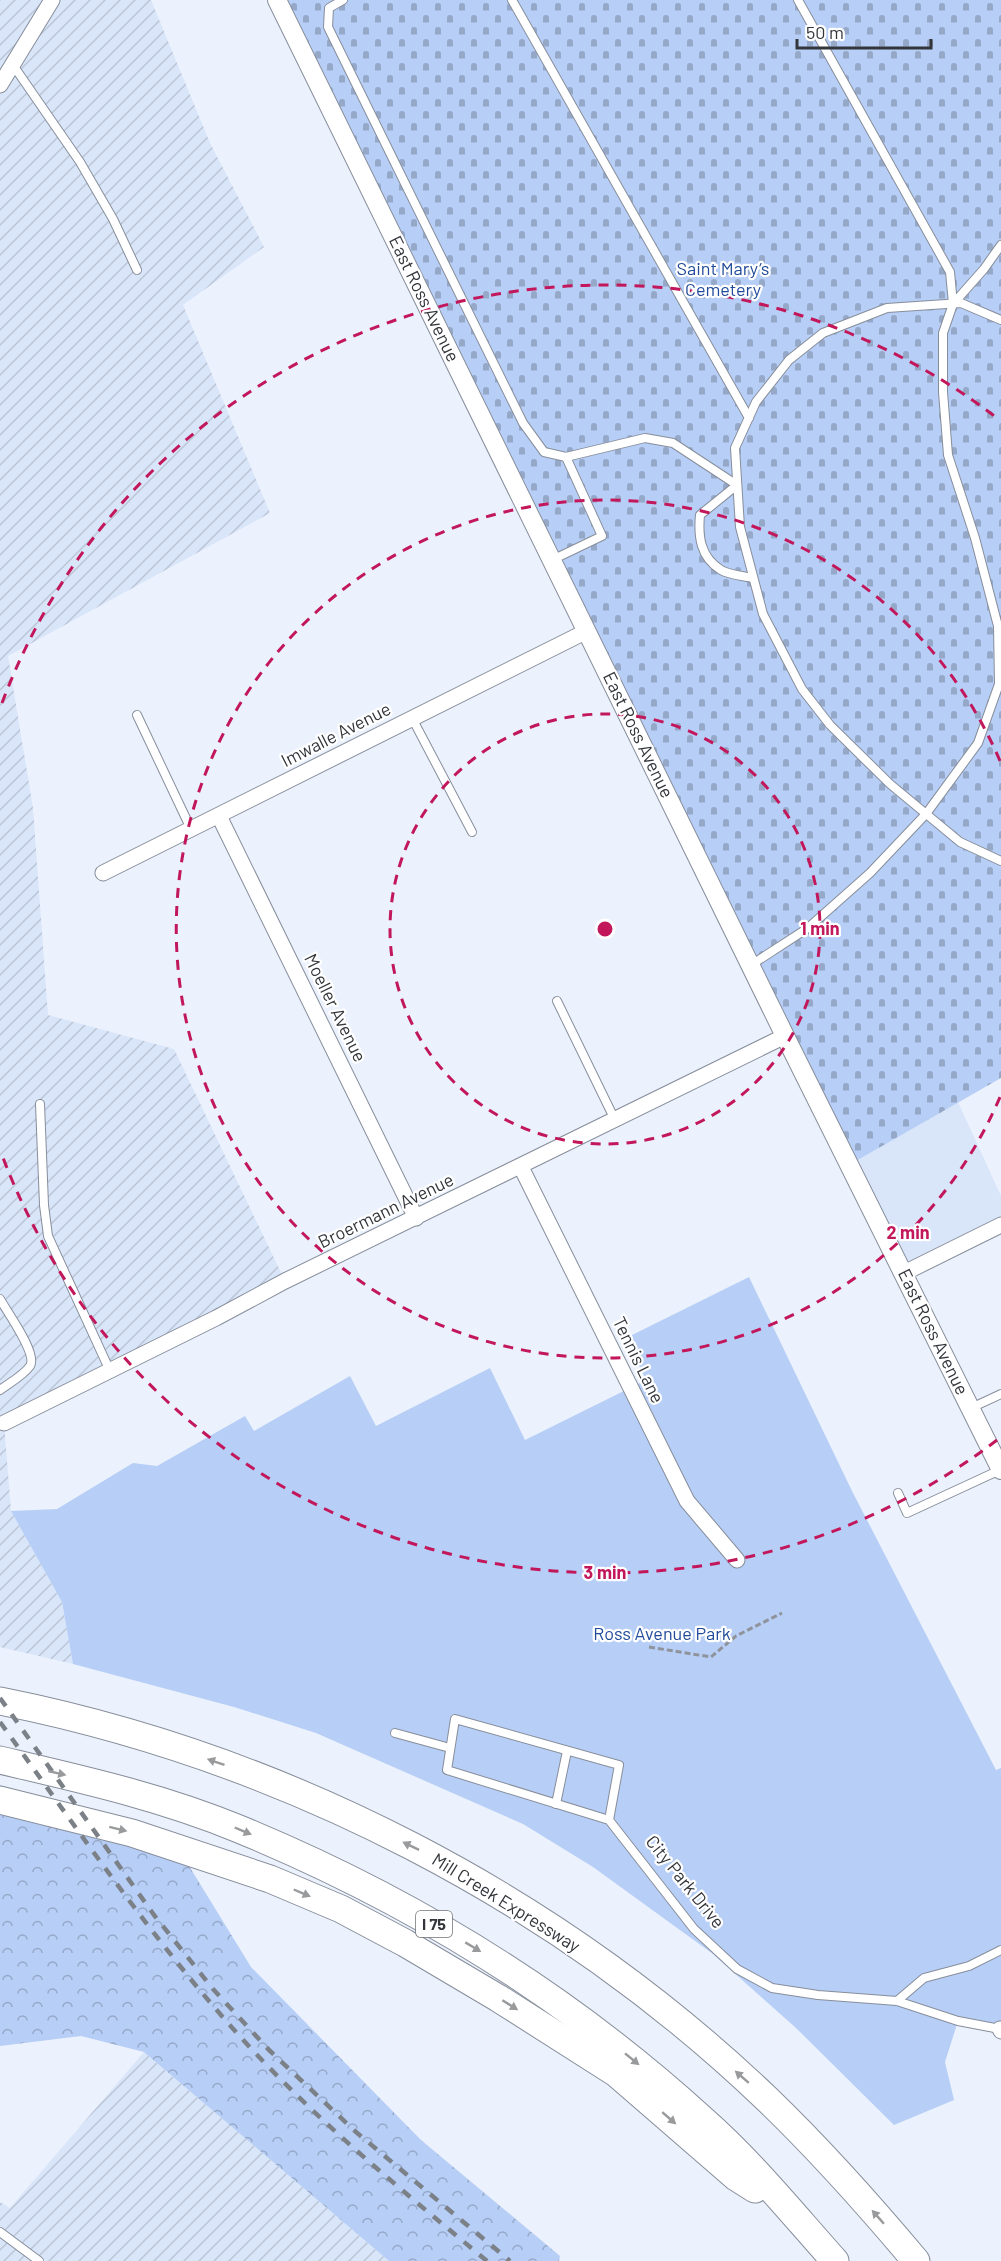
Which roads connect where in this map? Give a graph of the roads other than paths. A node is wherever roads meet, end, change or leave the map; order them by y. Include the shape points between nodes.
1 (52, 0) edge
2 (277, 0) edge
3 (343, 0) edge
4 (512, 0) edge
5 (798, 0) edge
6 (12, 65) junction
7 (0, 85) edge
8 (1001, 245) edge
9 (137, 270) dead end
10 (953, 304) junction
11 (1001, 320) edge
12 (749, 417) junction
13 (566, 457) junction
14 (737, 485) junction
15 (552, 560) junction
16 (753, 578) junction
17 (587, 631) junction
18 (137, 715) dead end
19 (412, 718) junction
20 (926, 814) junction
21 (219, 816) junction
22 (191, 829) junction
23 (472, 832) dead end
24 (1001, 861) edge
25 (103, 873) dead end
26 (751, 965) junction
27 (557, 1001) dead end
28 (785, 1036) junction
29 (40, 1104) dead end
30 (615, 1120) junction
31 (521, 1167) junction
32 (416, 1218) junction
33 (1001, 1226) edge
34 (904, 1273) junction
35 (0, 1299) edge
36 (110, 1371) junction
37 (0, 1390) edge
38 (1001, 1394) edge
39 (971, 1408) junction
40 (4, 1423) dead end
41 (1001, 1470) edge
42 (898, 1493) dead end
43 (738, 1560) dead end
44 (6, 1699) edge
45 (395, 1733) dead end
46 (450, 1748) junction
47 (567, 1750) junction
48 (0, 1760) edge
49 (0, 1800) edge
50 (556, 1804) junction
51 (609, 1820) junction
52 (1001, 1950) edge
53 (897, 2001) junction
54 (1001, 2030) edge
55 (795, 2216) junction
56 (0, 2232) edge
57 (39, 2261) edge
58 (835, 2261) edge
59 (916, 2261) edge

1 - 6 street
2 - 15 street, East Ross Avenue
3 - 13 lane via 329,8 328,27 523,423 544,452
4 - 12 lane
5 - 10 lane via 950,272
6 - 7 street
6 - 9 lane via 80,162
8 - 10 lane
10 - 11 lane via 961,303
10 - 12 lane via 886,308 823,333 789,360
10 - 20 lane via 943,333 948,455 998,626 999,684 978,743
12 - 14 lane via 735,448
13 - 14 lane via 645,438 673,443
13 - 15 lane via 602,536
14 - 16 lane via 740,527
14 - 16 lane via 700,515 698,536 704,554 721,570
15 - 17 street, East Ross Avenue
16 - 20 lane via 763,614 801,689 830,725
17 - 19 street, Imwalle Avenue
17 - 26 street, East Ross Avenue
18 - 22 lane
19 - 21 street, Imwalle Avenue
19 - 23 lane
20 - 24 lane via 960,842
20 - 26 lane via 870,873 807,928
21 - 22 street, Imwalle Avenue
21 - 32 street, Moeller Avenue
22 - 25 street, Imwalle Avenue
26 - 28 street, East Ross Avenue
27 - 30 lane
28 - 30 street, Broermann Avenue
28 - 34 street, East Ross Avenue
29 - 36 lane via 48,1236
30 - 31 street, Broermann Avenue
31 - 32 street, Broermann Avenue
31 - 43 street, Tennis Lane via 687,1501
32 - 36 street, Broermann Avenue
33 - 34 street
34 - 39 street, East Ross Avenue
35 - 37 lane via 32,1358 31,1365
36 - 40 street, Broermann Avenue
38 - 39 lane
39 - 41 street, East Ross Avenue
41 - 42 lane via 907,1513
59 -> 44 highway, Mill Creek Expressway via 822,2154 676,2019 610,1968 499,1896 423,1852 293,1790 154,1741
45 - 46 lane
46 - 47 lane via 455,1719
46 - 50 lane via 447,1770
47 - 50 lane
47 - 51 lane via 619,1765
48 -> 55 highway, I 75 via 101,1783 239,1829 336,1873 473,1946 540,1990 654,2077 748,2162
49 -> 55 highway via 132,1833 270,1879 341,1909 498,1998 607,2067 736,2177
50 - 51 lane
51 - 53 lane, City Park Drive via 694,1929 737,1968 772,1989
52 - 53 lane via 969,1966 924,1978
53 - 54 lane, City Park Drive
55 - 58 highway, I 75
56 - 57 lane

